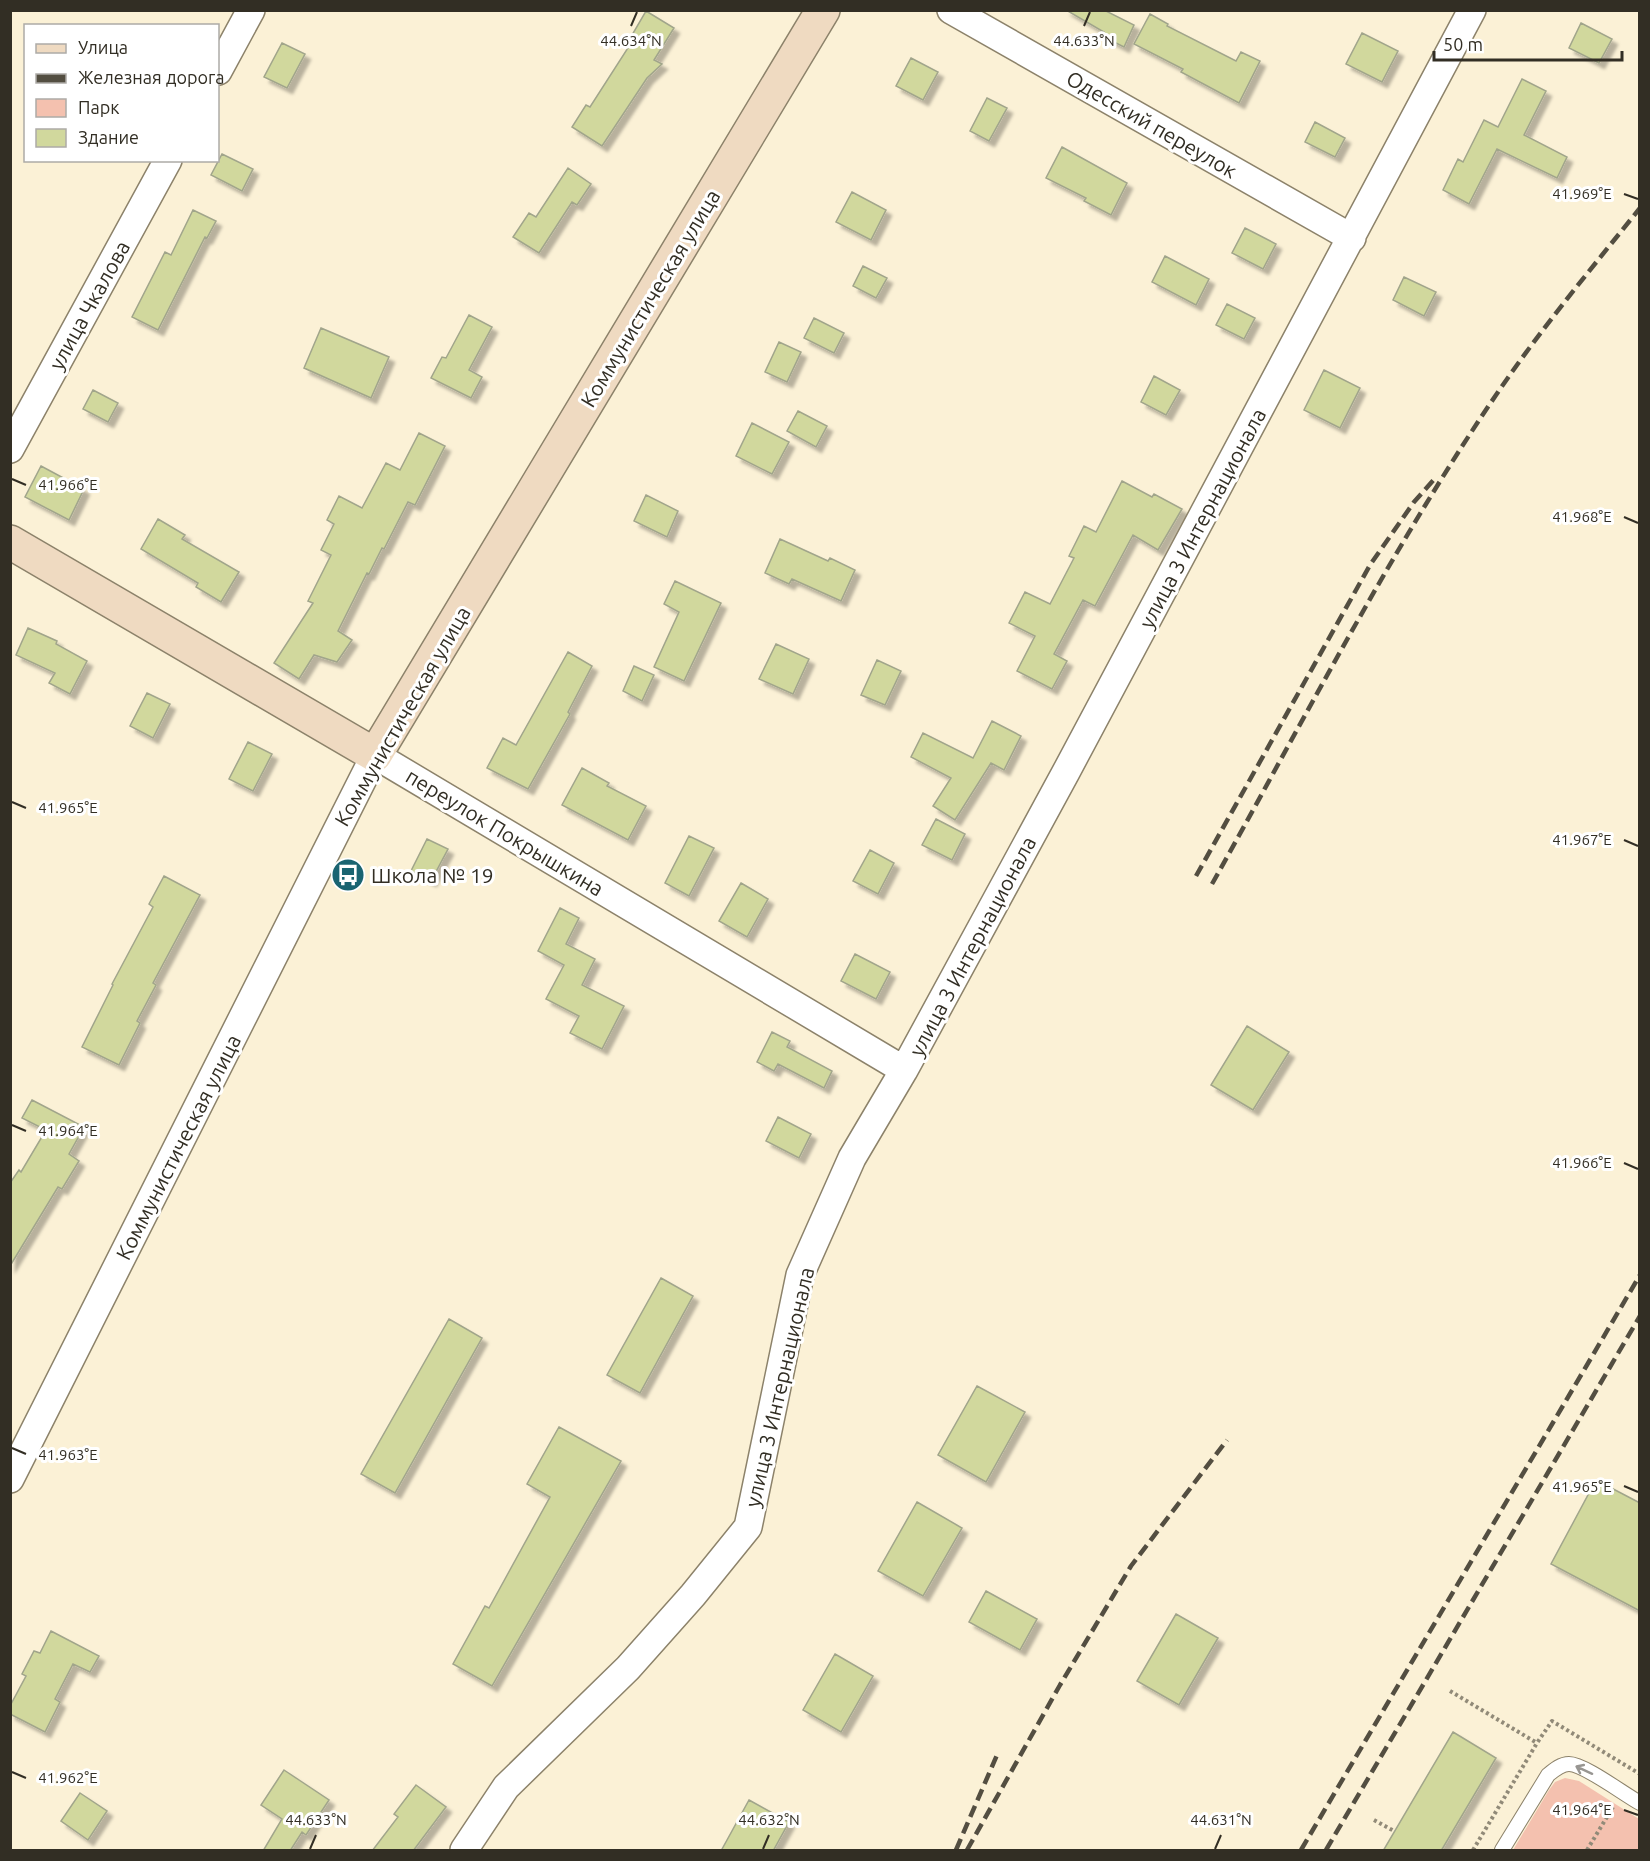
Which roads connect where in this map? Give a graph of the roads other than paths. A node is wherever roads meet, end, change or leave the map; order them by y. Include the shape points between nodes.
1 (251, 10) edge
2 (823, 10) edge
3 (951, 10) edge
4 (1472, 10) edge
5 (219, 68) edge
6 (167, 162) edge
7 (1352, 238) junction
8 (10, 449) edge
9 (10, 542) edge
10 (375, 755) junction
11 (904, 1070) junction
12 (10, 1479) edge
13 (1640, 1803) edge
14 (464, 1851) edge
15 (1502, 1851) edge

1 - 5 street
2 - 10 street, Коммунистическая улица
3 - 7 street, Одесский переулок
4 - 7 street, улица 3 Интернационала
6 - 8 street, улица Чкалова
7 - 11 street, улица 3 Интернационала
9 - 10 street, переулок Покрышкина
10 - 11 street, переулок Покрышкина
10 - 12 street, Коммунистическая улица
11 - 14 street, улица 3 Интернационала via 852,1158 800,1275 748,1527 628,1668 506,1787
13 -> 15 lane via 1583,1769 1569,1764 1557,1768 1543,1782

